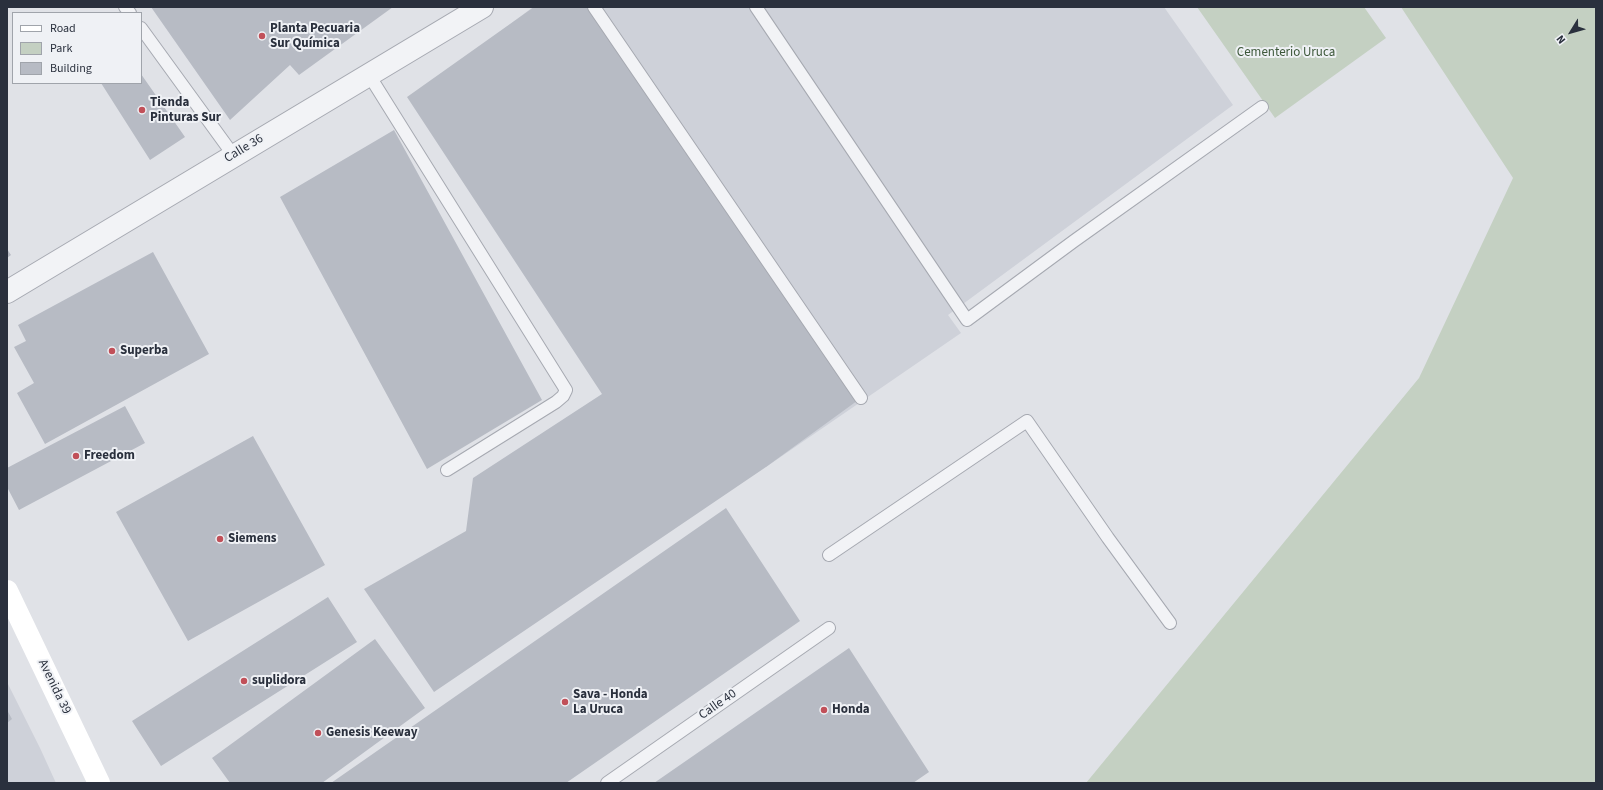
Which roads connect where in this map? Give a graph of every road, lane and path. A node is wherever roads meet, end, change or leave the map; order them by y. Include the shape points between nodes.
1 (482, 7) edge
2 (594, 7) edge
3 (756, 7) edge
4 (142, 29) edge
5 (369, 75) junction
6 (1262, 107) dead end
7 (234, 156) junction
8 (7, 292) edge
9 (861, 398) dead end
10 (447, 470) dead end
11 (829, 555) dead end
12 (7, 591) edge
13 (1170, 623) dead end
14 (829, 628) dead end
15 (99, 783) edge
16 (608, 783) edge

1 - 5 street, Calle 36
2 - 9 lane
3 - 6 lane via 967,320
4 - 7 lane
5 - 7 street, Calle 36
5 - 10 lane via 566,390 556,402
7 - 8 street, Calle 36
11 - 13 lane via 1027,421
12 - 15 main road, Avenida 39
14 - 16 lane, Calle 40

